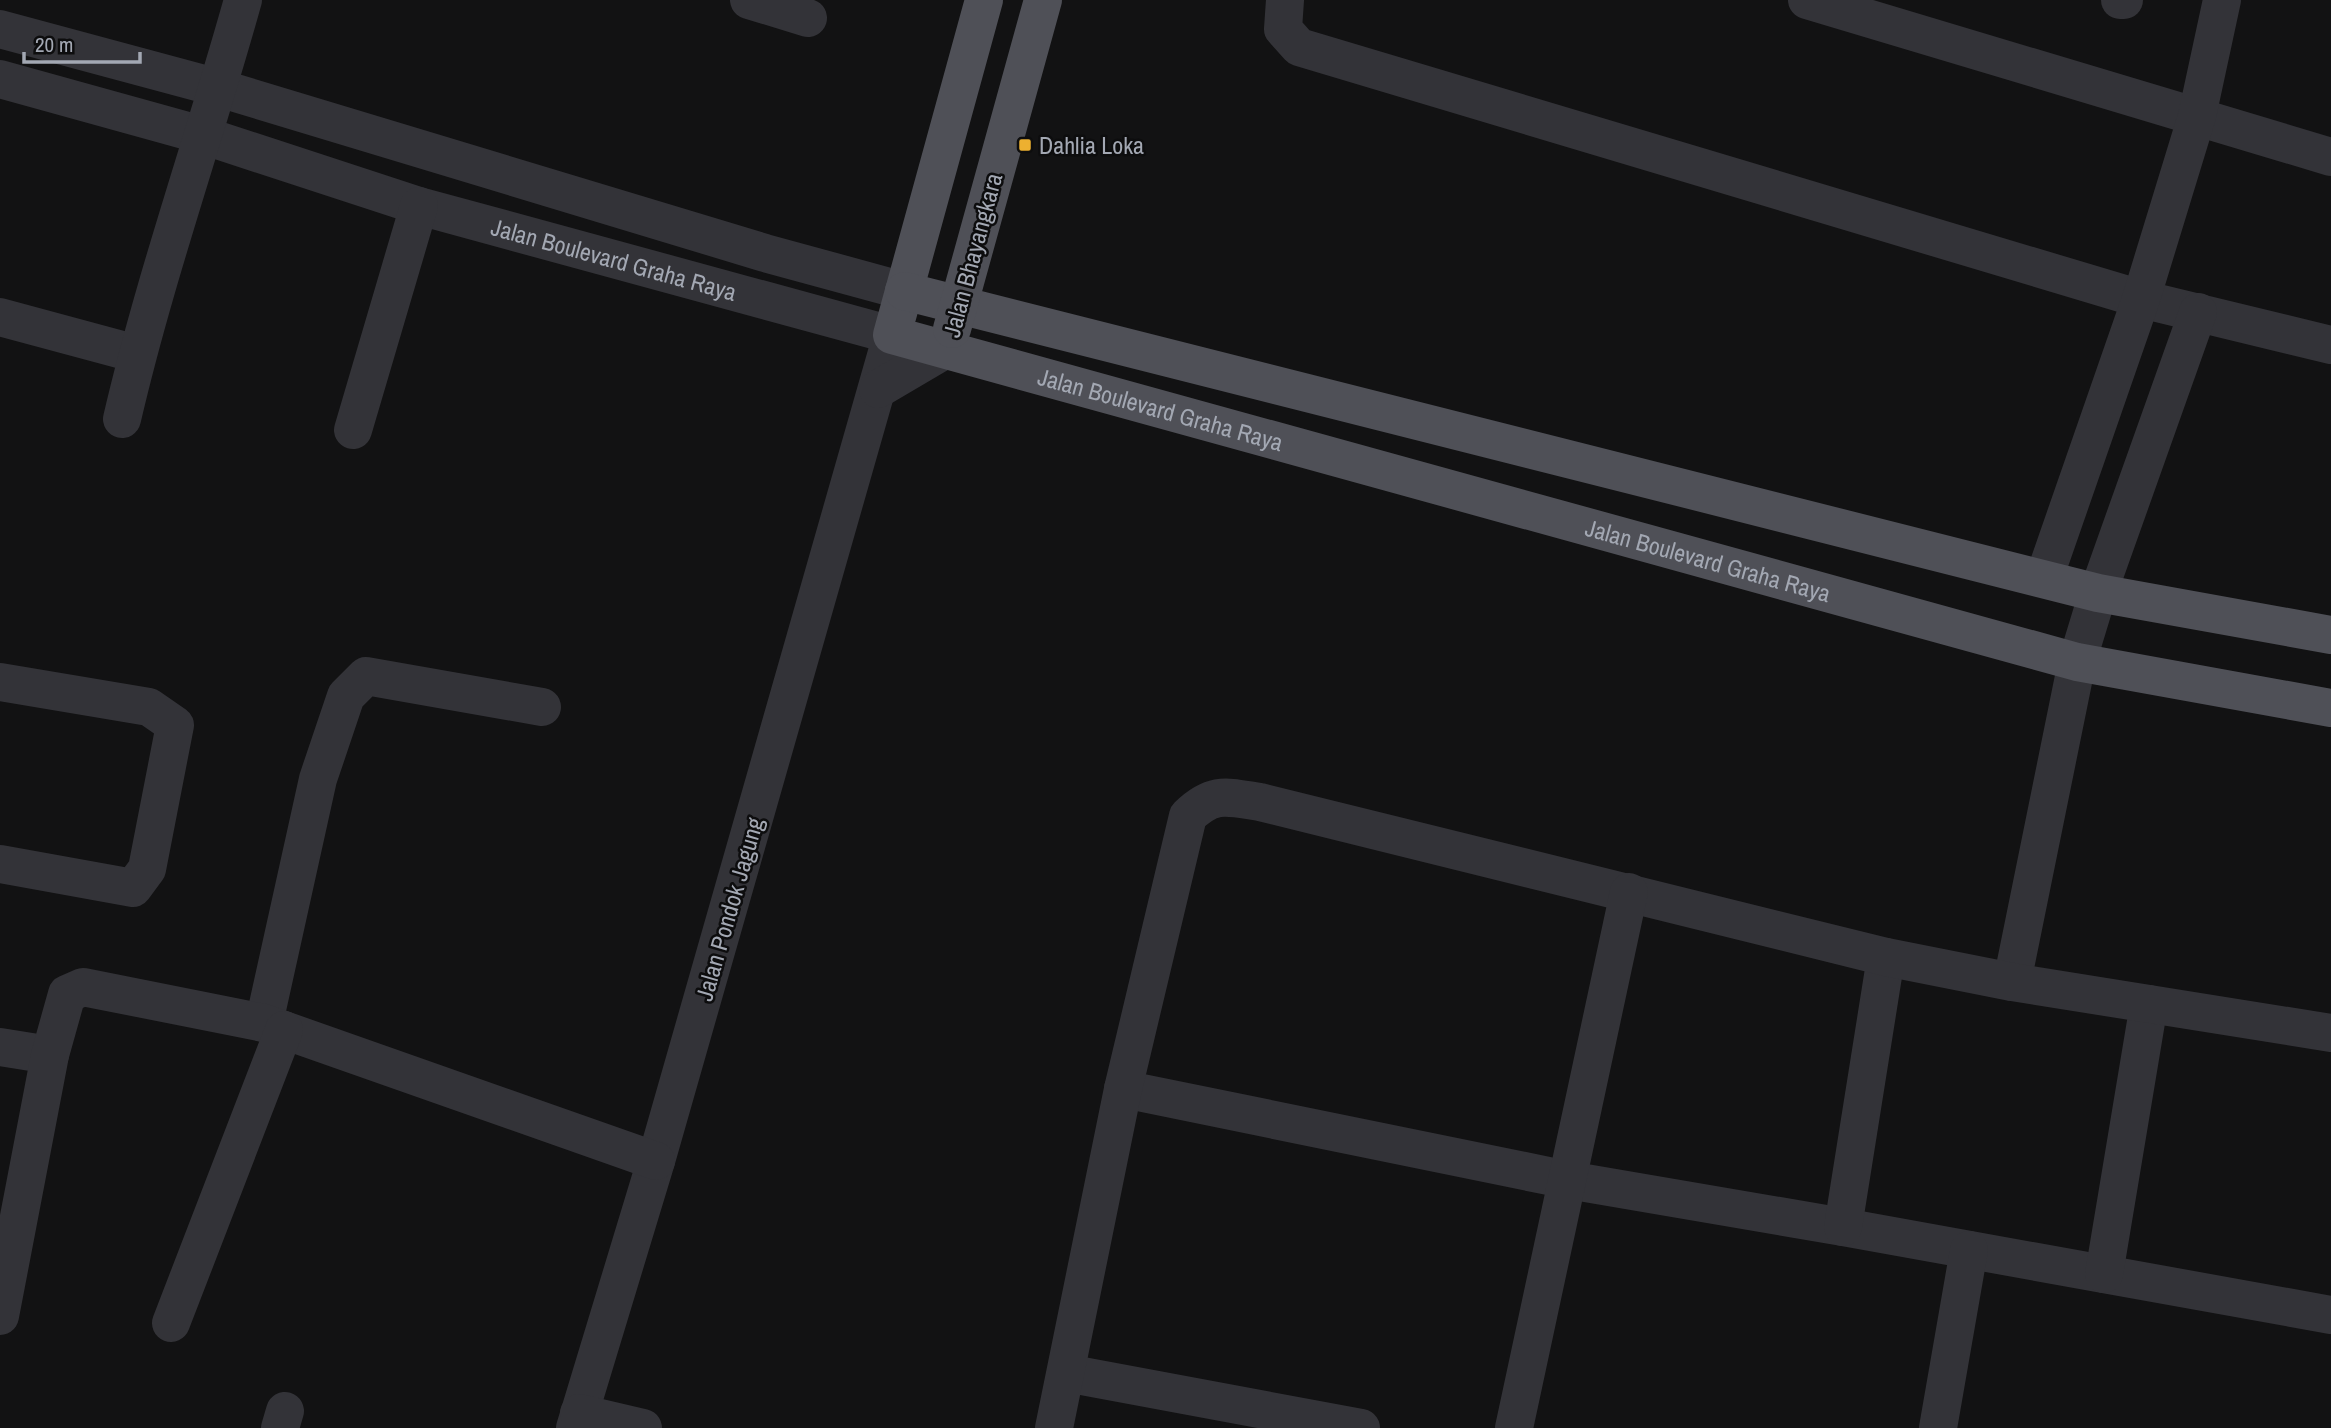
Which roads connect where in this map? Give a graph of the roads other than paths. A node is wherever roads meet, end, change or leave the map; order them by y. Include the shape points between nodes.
1 (243, 0) edge
2 (749, 0) edge
3 (984, 0) edge
4 (1042, 0) edge
5 (1285, 0) edge
6 (1807, 0) edge
7 (2222, 0) edge
8 (808, 18) dead end
9 (0, 29) edge
10 (0, 79) edge
11 (219, 88) junction
12 (2197, 117) junction
13 (202, 135) junction
14 (2331, 157) edge
15 (419, 206) junction
16 (905, 291) junction
17 (2141, 299) junction
18 (958, 306) junction
19 (2198, 312) junction
20 (0, 317) edge
21 (892, 335) junction
22 (2331, 345) edge
23 (946, 349) junction
24 (137, 354) junction
25 (878, 389) junction
26 (122, 419) dead end
27 (352, 430) dead end
28 (2045, 578) junction
29 (2098, 593) junction
30 (2331, 635) edge
31 (2077, 662) junction
32 (0, 681) edge
33 (542, 707) dead end
34 (2331, 708) edge
35 (0, 864) edge
36 (1629, 892) junction
37 (1886, 957) junction
38 (2012, 982) junction
39 (2149, 1004) junction
40 (274, 1026) junction
41 (2331, 1033) edge
42 (0, 1047) edge
43 (50, 1055) junction
44 (1123, 1089) junction
45 (656, 1161) junction
46 (1568, 1180) junction
47 (1843, 1227) junction
48 (1969, 1250) junction
49 (2104, 1274) junction
50 (2331, 1315) edge
51 (0, 1316) edge
52 (171, 1323) dead end
53 (1066, 1373) junction
54 (577, 1420) edge
55 (643, 1428) edge
56 (1054, 1428) edge
57 (1361, 1428) edge
58 (1514, 1428) edge
59 (1938, 1428) edge

1 - 11 street
2 - 8 street
3 - 16 main road
4 - 18 main road, Jalan Bhayangkara
5 - 17 street via 1283,29 1299,47
6 - 12 street
7 - 12 street
9 - 11 street, Jalan Boulevard Graha Raya
10 - 13 street, Jalan Boulevard Graha Raya
11 - 13 street
11 - 16 street, Jalan Boulevard Graha Raya
12 - 14 street
12 - 17 street
13 - 15 street, Jalan Boulevard Graha Raya
13 - 24 street
15 - 21 street, Jalan Boulevard Graha Raya
15 - 27 street
16 - 18 main road, Jalan Boulevard Graha Raya
16 - 21 main road
17 - 19 street
17 - 28 street
18 - 23 main road, Jalan Bhayangkara
18 - 28 main road, Jalan Boulevard Graha Raya
19 - 22 street
19 - 29 street
20 - 24 street
21 - 23 main road, Jalan Boulevard Graha Raya
21 - 25 street, Jalan Pondok Jagung
23 - 25 street
23 - 31 main road, Jalan Boulevard Graha Raya
24 - 26 street
25 - 45 street, Jalan Pondok Jagung
28 - 29 main road, Jalan Boulevard Graha Raya
29 - 30 main road, Jalan Boulevard Graha Raya
29 - 31 street
31 - 34 main road, Jalan Boulevard Graha Raya
31 - 38 street
32 - 35 street via 149,707 174,725 147,869 133,888
33 - 40 street via 366,676 346,696 318,779
36 - 37 street
36 - 44 street via 1260,802 1228,797 1201,803 1188,816
36 - 46 street
37 - 38 street
37 - 47 street
38 - 39 street
39 - 41 street
39 - 49 street
40 - 43 street via 83,987 67,994
40 - 45 street
40 - 52 street
42 - 43 street
43 - 51 street
44 - 46 street
44 - 53 street
45 - 54 street, Jalan Pondok Jagung
46 - 47 street
46 - 58 street
47 - 48 street
48 - 49 street
48 - 59 street
49 - 50 street
53 - 56 street
53 - 57 street
54 - 55 street

